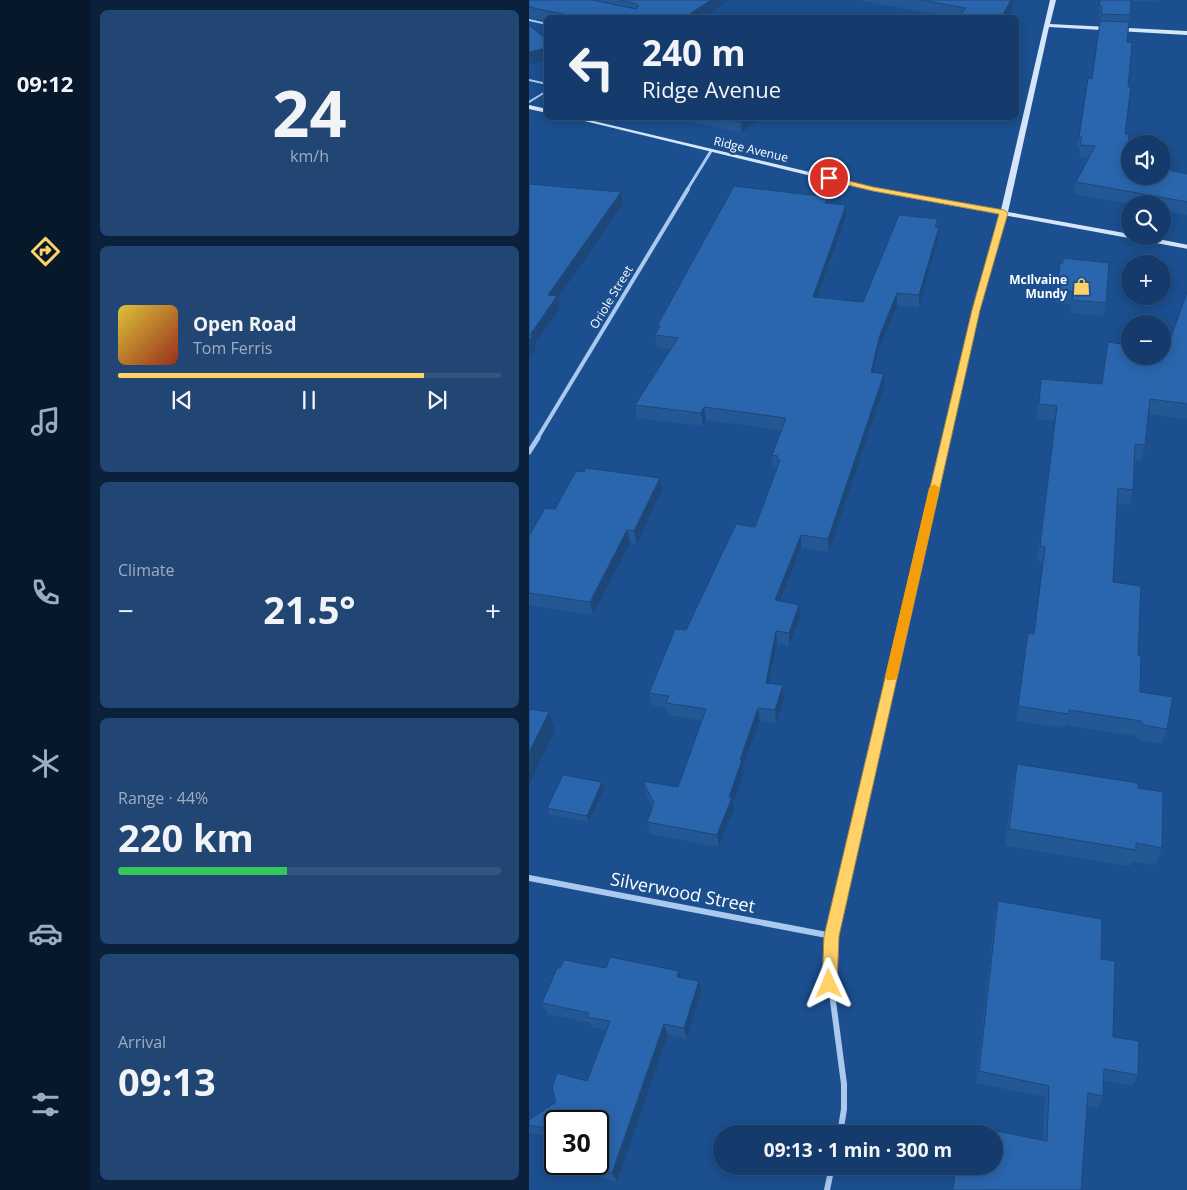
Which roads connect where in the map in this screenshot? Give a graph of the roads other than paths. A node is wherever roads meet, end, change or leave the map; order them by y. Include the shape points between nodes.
1 (1053, 0) edge
2 (529, 20) edge
3 (536, 22) junction
4 (544, 23) edge
5 (1047, 25) junction
6 (529, 26) edge
7 (1187, 33) edge
8 (529, 80) edge
9 (544, 83) edge
10 (544, 93) edge
11 (529, 102) edge
12 (529, 107) edge
13 (544, 110) edge
14 (583, 120) edge
15 (711, 151) junction
16 (1004, 213) junction
17 (1121, 234) edge
18 (1171, 244) edge
19 (1187, 247) edge
20 (529, 452) edge
21 (529, 878) edge
22 (832, 936) junction
23 (841, 1125) edge
24 (830, 1175) edge
25 (827, 1190) edge

1 - 5 street
2 - 3 lane
3 - 4 lane
3 - 6 lane
5 - 7 street
5 - 16 street
8 - 9 lane
10 - 11 lane
12 - 13 street
14 - 15 street, Ridge Avenue
15 - 16 street, Ridge Avenue via 873,189
15 - 20 street, Oriole Street
16 - 17 street, Ridge Avenue
16 - 22 street via 976,310
18 - 19 street, Ridge Avenue
21 - 22 street, Silverwood Street
22 - 23 street via 830,987 844,1072
24 - 25 street

